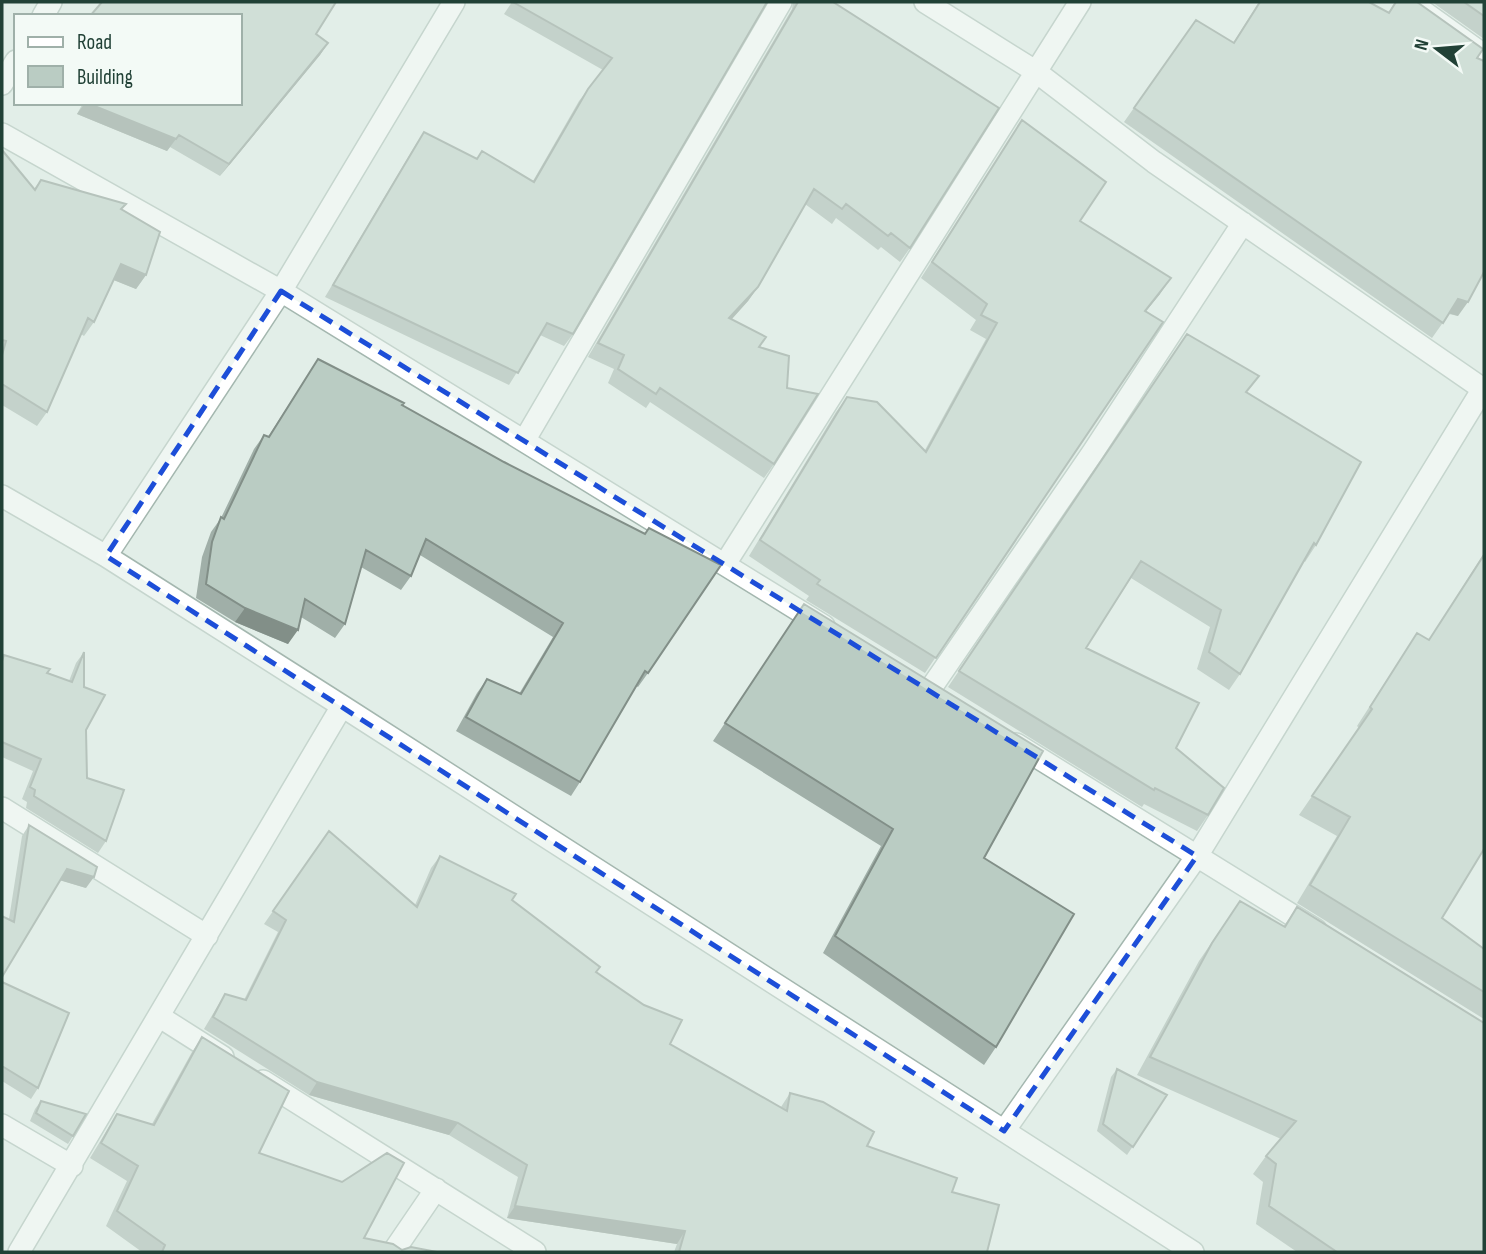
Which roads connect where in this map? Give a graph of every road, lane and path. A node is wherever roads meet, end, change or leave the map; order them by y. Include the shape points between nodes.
1 (454, 2) edge
2 (781, 2) edge
3 (925, 2) edge
4 (1080, 2) edge
5 (1410, 2) edge
6 (1484, 55) edge
7 (14, 64) edge
8 (1035, 71) junction
9 (2, 84) edge
10 (2, 134) edge
11 (1243, 223) junction
12 (281, 291) junction
13 (1484, 388) edge
14 (524, 441) junction
15 (2, 496) edge
16 (106, 556) junction
17 (725, 565) junction
18 (838, 635) edge
19 (906, 677) edge
20 (929, 691) junction
21 (952, 705) edge
22 (342, 706) junction
23 (999, 734) edge
24 (2, 808) edge
25 (1197, 856) junction
26 (207, 936) junction
27 (1336, 942) edge
28 (160, 1017) junction
29 (2, 1125) edge
30 (1004, 1131) junction
31 (72, 1166) junction
32 (436, 1189) junction
33 (19, 1252) edge
34 (393, 1252) edge
35 (535, 1252) edge
36 (1193, 1252) edge

1 - 12 street
2 - 14 street
3 - 8 street
4 - 8 street
5 - 6 street
7 - 9 street
8 - 11 street
8 - 17 street
10 - 12 street
11 - 13 street
11 - 20 street
12 - 14 street
12 - 16 street
13 - 25 street
14 - 17 street
15 - 16 street
16 - 22 street
17 - 18 street
19 - 20 street
20 - 21 street
22 - 26 street
22 - 30 street
23 - 25 street
24 - 26 street
25 - 27 street
25 - 30 street
26 - 28 street
28 - 31 street
28 - 32 street
29 - 31 street
30 - 36 street
31 - 33 street
32 - 34 street
32 - 35 street

